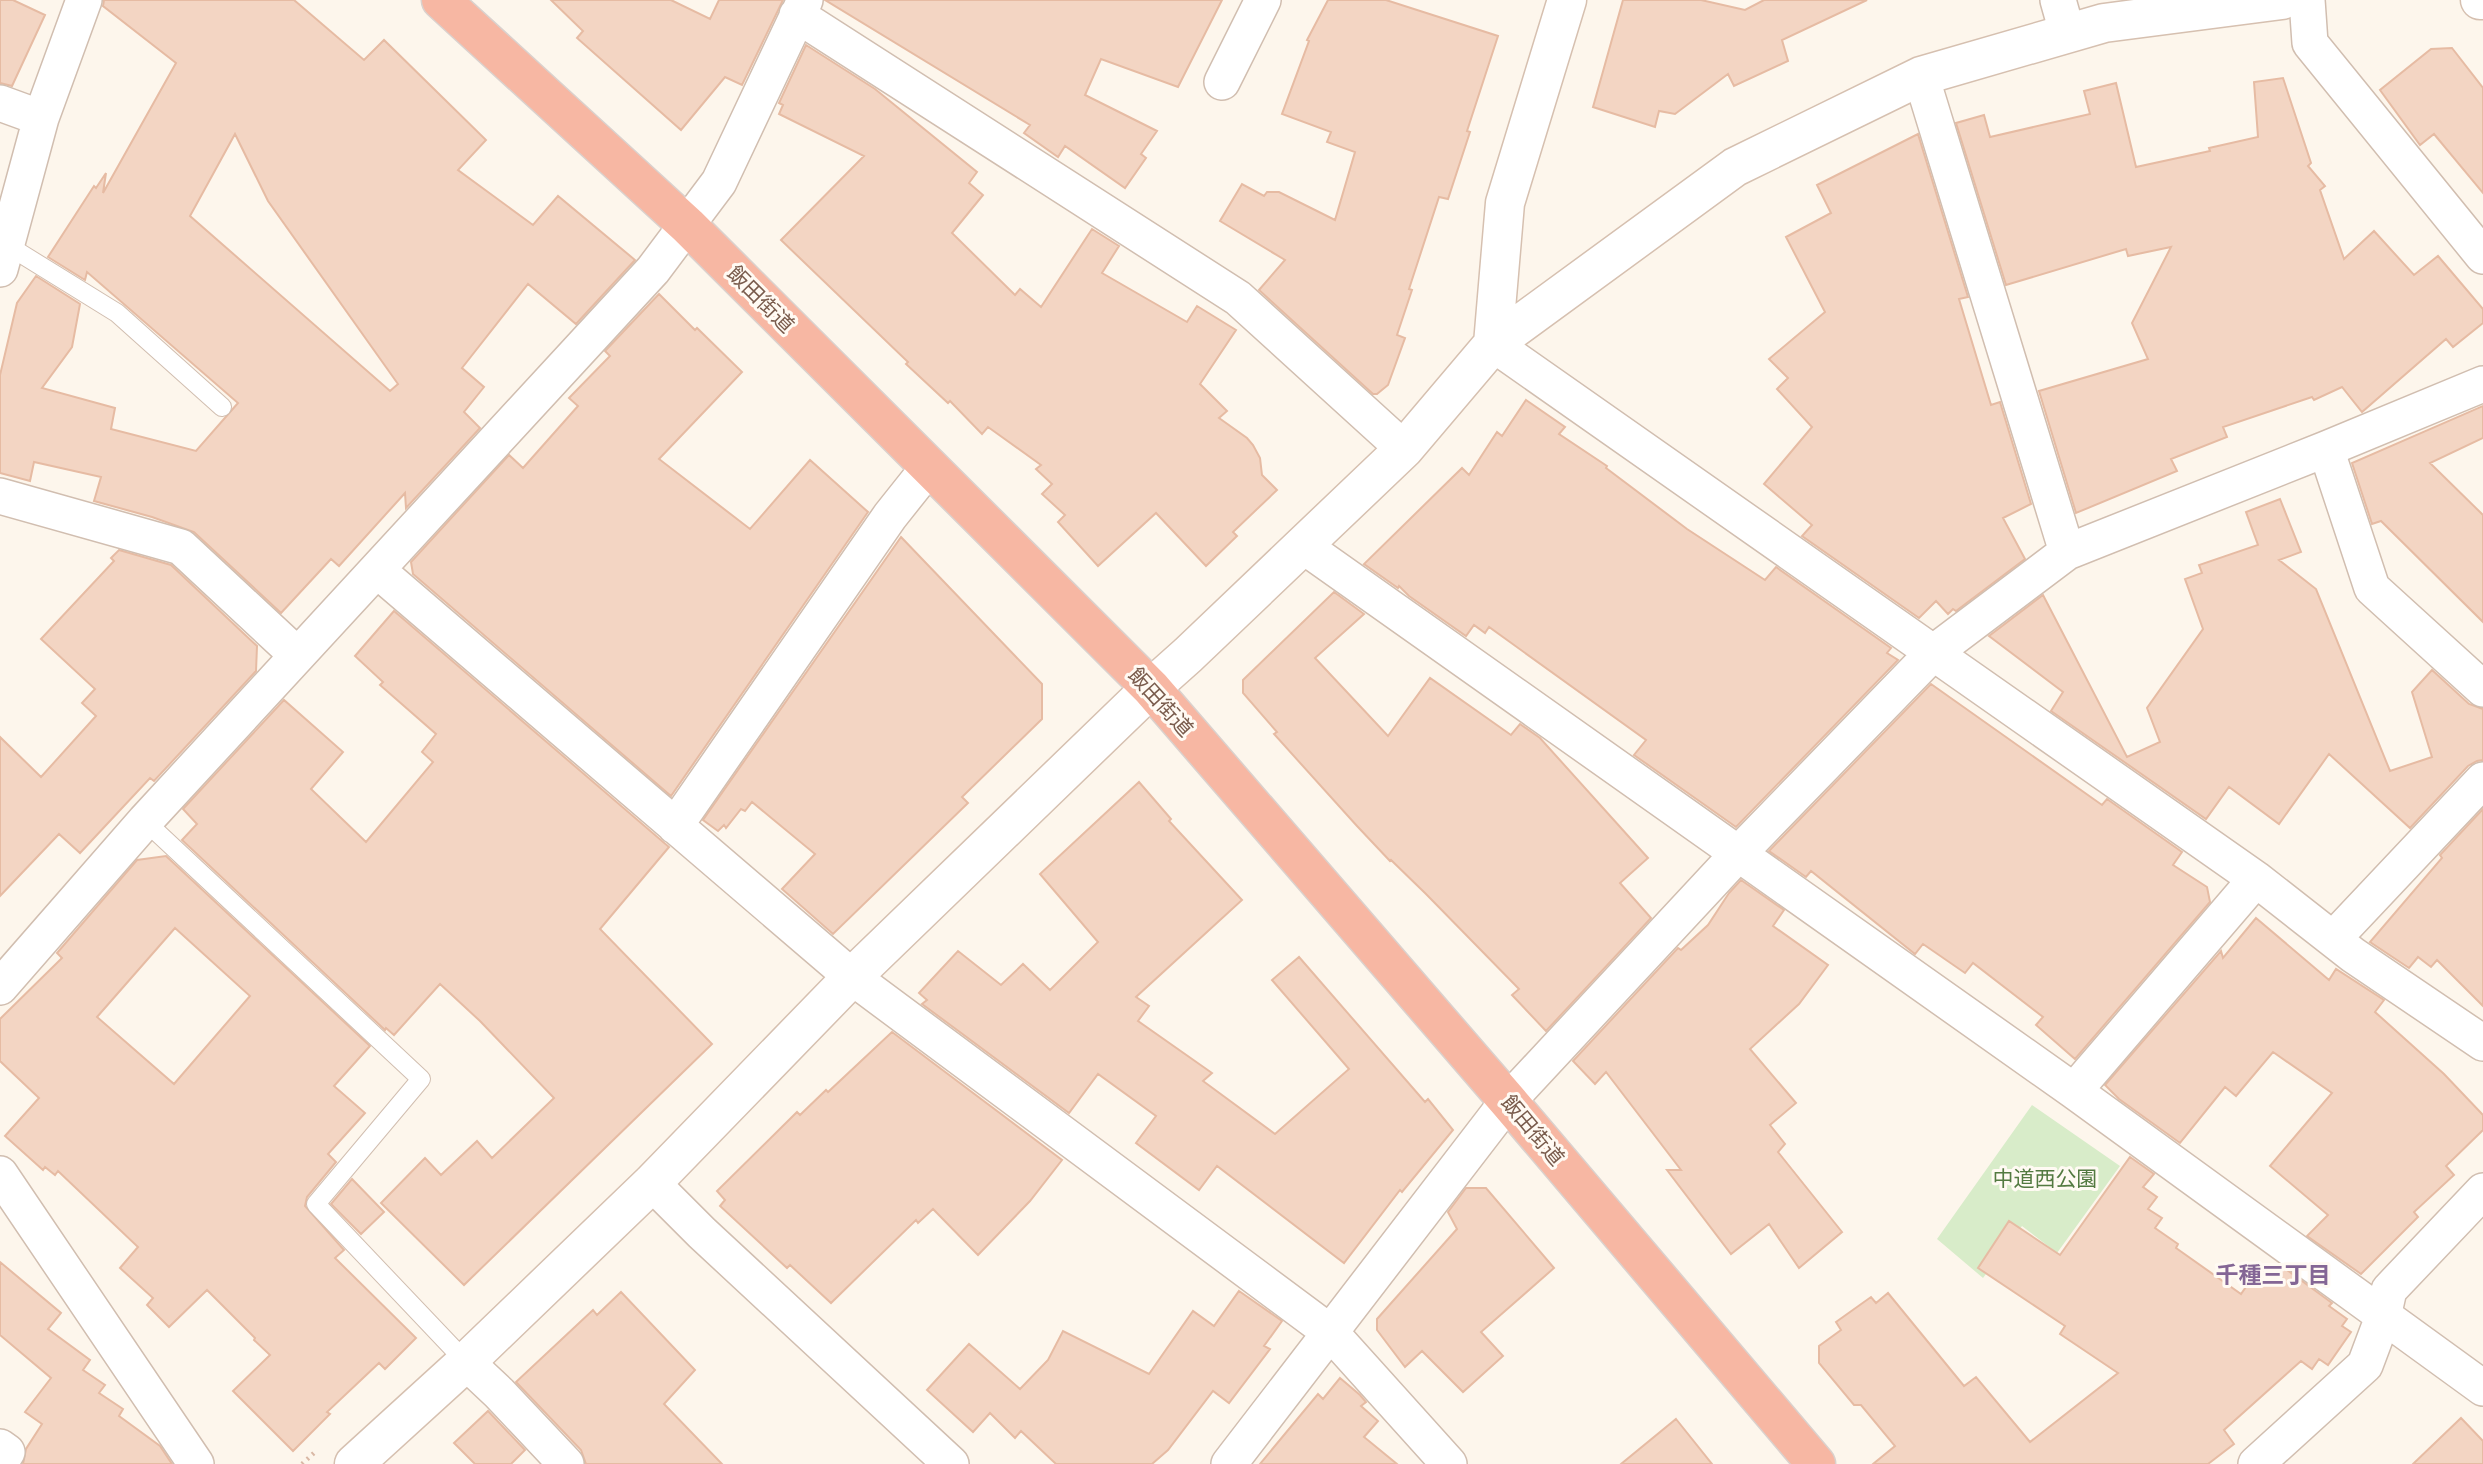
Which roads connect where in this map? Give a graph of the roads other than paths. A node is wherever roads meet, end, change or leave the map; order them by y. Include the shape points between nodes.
1 (84, 0) edge
2 (441, 0) edge
3 (1263, 0) edge
4 (1567, 0) edge
5 (2282, 0) edge
6 (2307, 0) edge
7 (801, 7) edge
8 (2062, 16) edge
9 (1921, 76) junction
10 (1222, 82) dead end
11 (0, 103) edge
12 (41, 118) junction
13 (688, 226) junction
14 (2483, 256) edge
15 (3, 257) edge
16 (1493, 344) junction
17 (2483, 384) edge
18 (222, 407) dead end
19 (1404, 449) junction
20 (2326, 449) junction
21 (929, 467) junction
22 (0, 496) edge
23 (1302, 545) junction
24 (2067, 552) junction
25 (377, 570) junction
26 (1933, 653) junction
27 (297, 655) junction
28 (1151, 688) junction
29 (2483, 689) edge
30 (2483, 780) edge
31 (145, 821) junction
32 (675, 826) junction
33 (1737, 855) junction
34 (2256, 879) junction
35 (2344, 946) junction
36 (852, 977) junction
37 (0, 987) edge
38 (2483, 1043) edge
39 (2074, 1091) junction
40 (1508, 1101) junction
41 (0, 1174) edge
42 (652, 1183) junction
43 (2483, 1191) edge
44 (2383, 1317) junction
45 (1331, 1333) junction
46 (466, 1362) junction
47 (2483, 1388) edge
48 (0, 1447) edge
49 (0, 1462) edge
50 (196, 1464) edge
51 (354, 1464) edge
52 (566, 1464) edge
53 (951, 1464) edge
54 (1229, 1464) edge
55 (1449, 1464) edge
56 (1816, 1464) edge
57 (2256, 1464) edge

1 - 12 street
2 - 13 highway, 飯田街道
3 - 10 street
4 - 16 street via 1505,203
5 - 8 street via 2104,23
6 - 14 street via 2310,43
7 - 13 street via 719,182
7 - 19 street via 1238,298
8 - 9 street
9 - 16 street via 1735,167
9 - 24 street
11 - 12 street
12 - 15 street
13 - 21 highway, 飯田街道
13 - 25 street via 653,270
15 - 18 lane via 117,313
16 - 19 street
16 - 26 street
17 - 20 street
19 - 23 street
20 - 24 street
20 - 29 street via 2372,588
21 - 28 highway, 飯田街道
21 - 32 street via 890,516
22 - 27 street via 181,547
23 - 28 street
23 - 33 street
24 - 26 street
25 - 27 street
25 - 32 street
26 - 33 street
26 - 34 street
27 - 31 street
28 - 36 street
28 - 40 highway, 飯田街道
30 - 35 street
31 - 37 street
31 - 46 lane via 421,1079 316,1204
32 - 36 street
33 - 39 street
33 - 40 street
34 - 35 street
34 - 39 street
35 - 38 street
36 - 42 street
36 - 45 street
39 - 44 street
40 - 45 street
40 - 56 highway, 飯田街道
41 - 50 street
42 - 46 street
42 - 53 street
43 - 44 street via 2389,1290
44 - 47 street
44 - 57 street via 2365,1365
45 - 54 street
45 - 55 street
46 - 51 street
46 - 52 street
48 - 49 street via 7,1452

